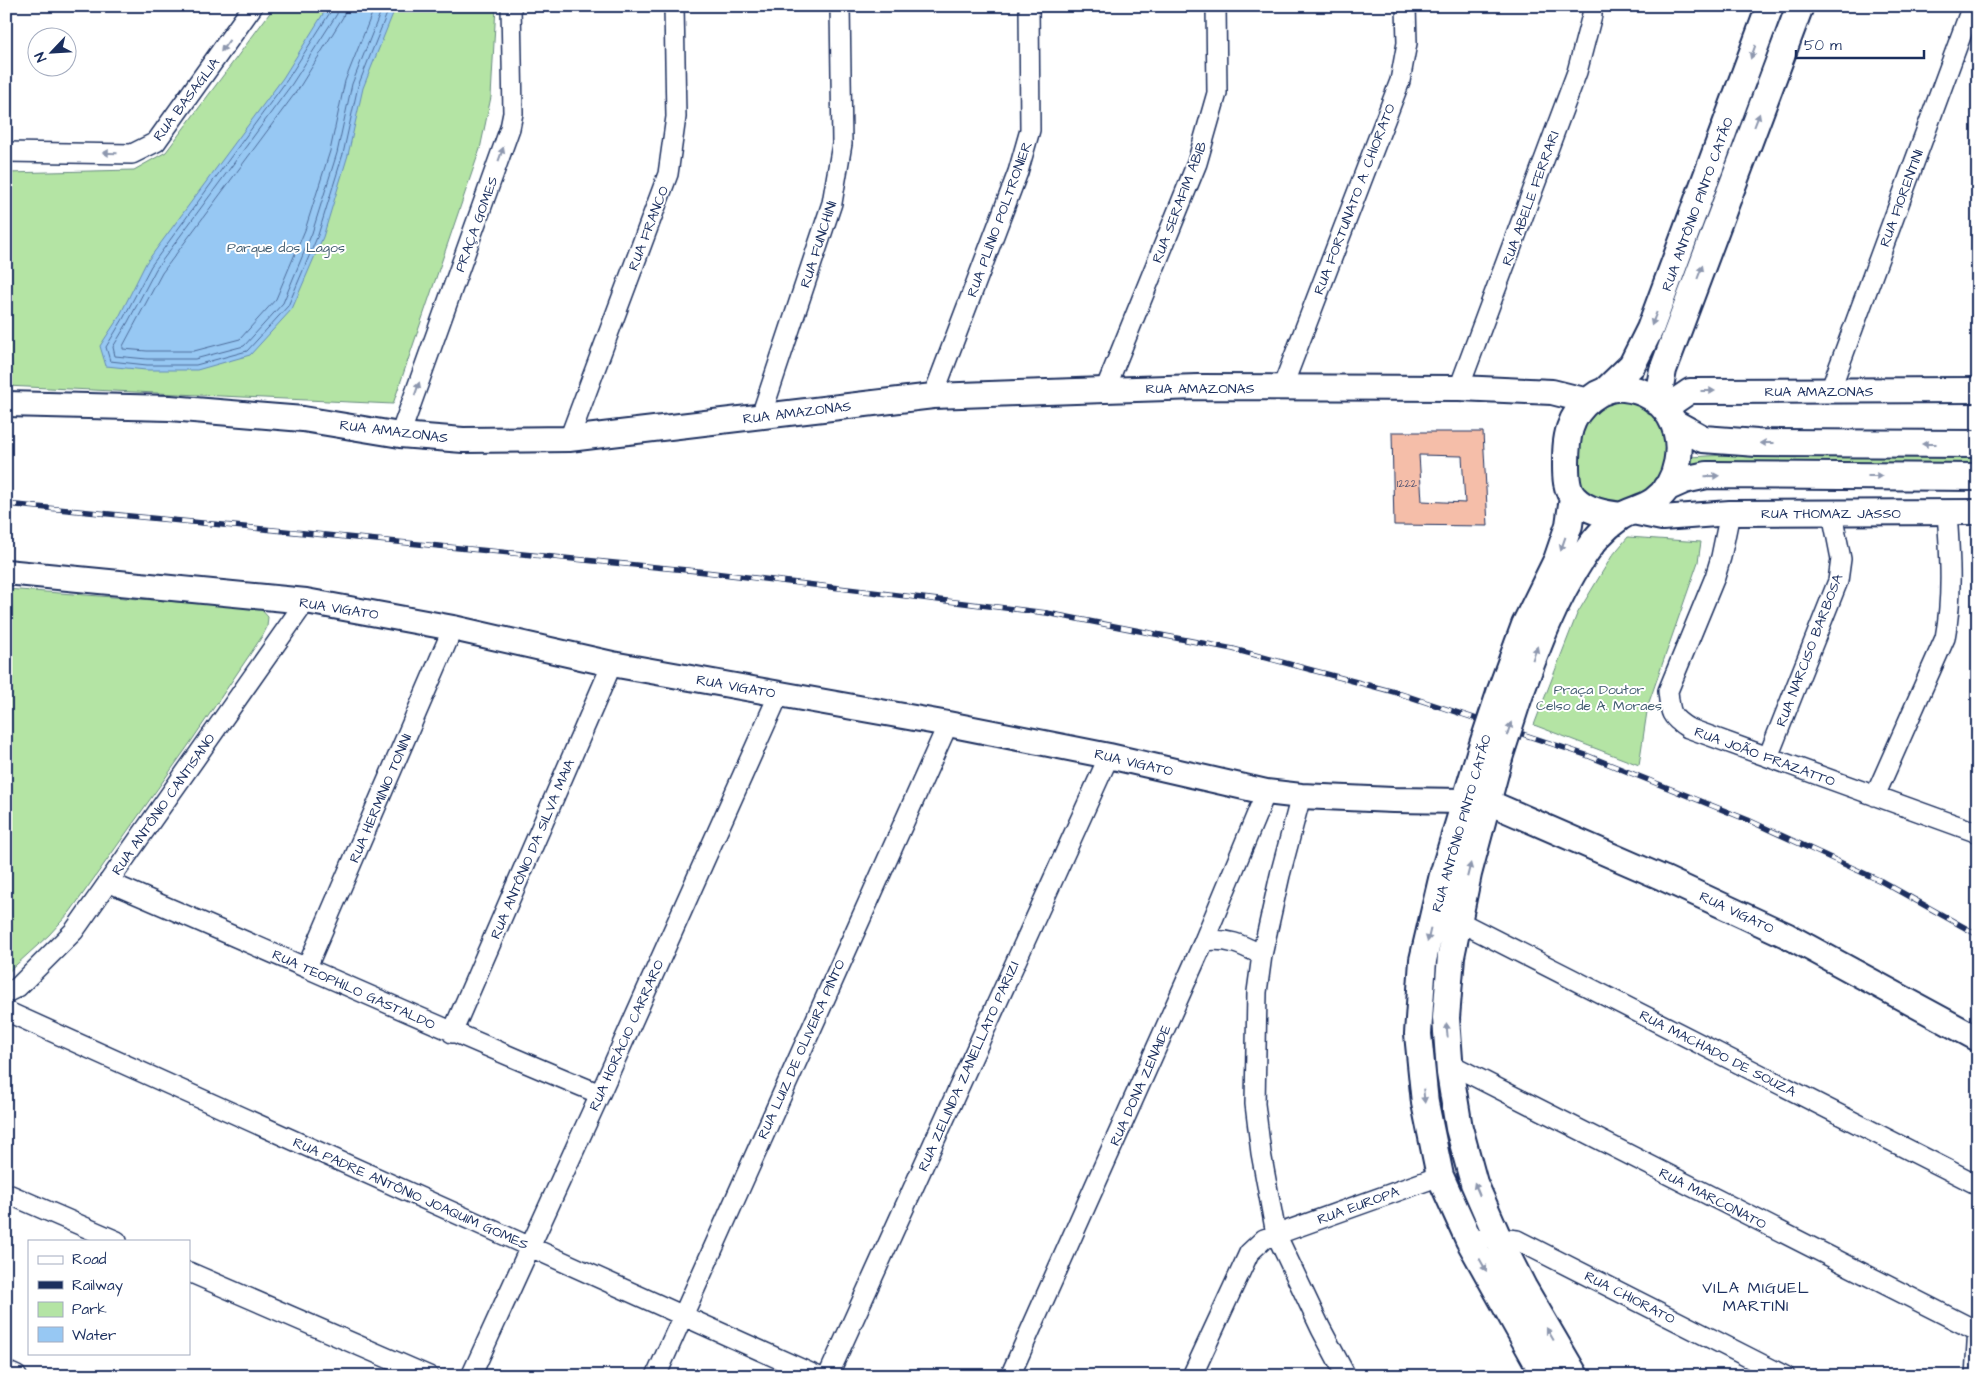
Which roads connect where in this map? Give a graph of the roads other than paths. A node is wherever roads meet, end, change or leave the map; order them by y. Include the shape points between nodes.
1 (254, 6) edge
2 (511, 6) edge
3 (674, 6) edge
4 (840, 6) edge
5 (1029, 6) edge
6 (1216, 6) edge
7 (1406, 6) edge
8 (1592, 6) edge
9 (1770, 6) edge
10 (1800, 6) edge
11 (1972, 6) edge
12 (6, 152) edge
13 (1282, 388) junction
14 (1460, 388) junction
15 (1105, 390) junction
16 (1978, 390) edge
17 (1830, 391) junction
18 (934, 396) junction
19 (1597, 396) junction
20 (6, 404) edge
21 (1665, 411) junction
22 (761, 416) junction
23 (400, 435) junction
24 (569, 439) junction
25 (1978, 444) edge
26 (1978, 477) edge
27 (1573, 497) junction
28 (1644, 504) junction
29 (1947, 512) junction
30 (1978, 512) edge
31 (1730, 513) junction
32 (1832, 513) junction
33 (6, 572) edge
34 (306, 601) junction
35 (453, 628) junction
36 (612, 664) junction
37 (779, 694) junction
38 (1509, 696) junction
39 (948, 724) junction
40 (1109, 756) junction
41 (1768, 757) junction
42 (1266, 792) junction
43 (1301, 796) junction
44 (1875, 796) junction
45 (1476, 802) junction
46 (1978, 833) edge
47 (108, 882) junction
48 (1458, 921) junction
49 (1204, 942) junction
50 (1262, 955) junction
51 (307, 967) junction
52 (6, 993) edge
53 (6, 1011) edge
54 (452, 1033) junction
55 (1978, 1039) edge
56 (1450, 1064) junction
57 (600, 1094) junction
58 (1440, 1176) junction
59 (1978, 1185) edge
60 (6, 1193) edge
61 (1276, 1234) junction
62 (1498, 1238) junction
63 (115, 1240) edge
64 (1469, 1240) junction
65 (530, 1247) junction
66 (190, 1272) edge
67 (682, 1315) junction
68 (1978, 1327) edge
69 (1977, 1331) edge
70 (6, 1371) edge
71 (17, 1376) edge
72 (429, 1376) edge
73 (471, 1376) edge
74 (656, 1376) edge
75 (816, 1376) edge
76 (828, 1376) edge
77 (1010, 1376) edge
78 (1192, 1376) edge
79 (1346, 1376) edge
80 (1545, 1376) edge
81 (1575, 1376) edge
82 (1785, 1376) edge
83 (1975, 1376) edge

1 -> 12 street, RUA BASAGLIA via 156,142 132,154
23 -> 2 street, PRAÇA GOMES via 510,128 513,113
3 - 24 street, RUA FRANCO via 676,117 668,174
4 - 22 street, RUA FUNCHINI via 842,144 832,203
5 - 18 street, RUA PLÍNIO POLTRONIER via 1030,130 1018,172
6 - 15 street, RUA SERAFIM ABIB via 1217,93 1197,163
7 - 13 street, RUA FORTUNATO A. CHIORATO via 1407,43 1400,81
8 - 14 street, RUA ABELE FERRARI via 1577,72
9 -> 19 main road, RUA ANTÔNIO PINTO CATÃO via 1650,329 1632,365
21 -> 10 main road, RUA ANTÔNIO PINTO CATÃO via 1663,370
11 - 17 street, RUA FIORENTINI
13 - 14 street, RUA AMAZONAS
13 - 15 street, RUA AMAZONAS
14 - 19 street, RUA AMAZONAS
15 - 18 street, RUA AMAZONAS
16 - 17 street, RUA AMAZONAS
21 -> 17 street, RUA AMAZONAS via 1690,391
18 - 22 street, RUA AMAZONAS
19 - 21 main road via 1621,388 1637,390
19 - 27 main road via 1583,405 1570,427 1566,474
20 - 23 street, RUA AMAZONAS via 170,408 303,419
25 -> 21 main road via 1703,439
21 - 28 main road via 1678,436 1679,452 1674,474
22 - 24 street, RUA AMAZONAS
23 - 24 street, RUA AMAZONAS via 463,440
28 -> 26 main road via 1684,480 1708,475
27 - 28 main road via 1584,506 1604,514
27 -> 38 main road, RUA ANTÔNIO PINTO CATÃO via 1569,525 1558,560 1525,625
28 - 31 street, RUA THOMAZ JASSO via 1656,517
38 -> 28 main road, RUA ANTÔNIO PINTO CATÃO via 1576,568 1597,536
29 - 30 street, RUA THOMAZ JASSO
29 - 32 street, RUA THOMAZ JASSO
29 - 44 street via 1951,569 1950,612 1945,638
31 - 32 street, RUA THOMAZ JASSO
31 - 41 street, RUA JOÃO FRAZATTO via 1721,557 1668,691 1669,706 1674,719 1688,728
32 - 41 street, RUA NARCISO BARBOSA via 1841,559 1838,582
33 - 34 street, RUA VIGATO
34 - 35 street, RUA VIGATO
34 - 47 street, RUA ANTÔNIO CANTISANO
35 - 36 street, RUA VIGATO
35 - 51 street, RUA HERMÍNIO TONINI
36 - 37 street, RUA VIGATO
36 - 54 street, RUA ANTÔNIO DA SILVA MAIA
37 - 39 street, RUA VIGATO
37 - 57 street, RUA HORÁCIO CARRARO
38 - 45 main road, RUA ANTÔNIO PINTO CATÃO, bridge
39 - 40 street, RUA VIGATO
39 - 67 street, RUA LUIZ DE OLIVEIRA PINTO
40 - 42 street, RUA VIGATO
40 - 76 street, RUA ZELINDA ZANELLATO PARIZI
41 - 44 street, RUA JOÃO FRAZATTO
42 - 43 street, RUA VIGATO
42 - 49 street, RUA DONA ZENAIDE
43 - 45 street, RUA VIGATO
43 - 50 street
44 - 46 street, RUA JOÃO FRAZATTO
48 -> 45 main road, RUA ANTÔNIO PINTO CATÃO via 1468,874
45 - 55 street, RUA VIGATO via 1663,878 1788,936
45 -> 58 main road, RUA ANTÔNIO PINTO CATÃO via 1442,876 1424,960 1418,1034 1425,1103
47 - 51 street, RUA TEOPHILO GASTALDO
47 - 52 street, RUA ANTÔNIO CANTISANO via 74,931 18,987
56 -> 48 main road, RUA ANTÔNIO PINTO CATÃO via 1446,1018 1451,956
48 - 59 street, RUA MACHADO DE SOUZA
49 - 50 street via 1231,941
49 - 77 street, RUA DONA ZENAIDE
50 - 61 street via 1257,992 1255,1104
51 - 54 street, RUA TEOPHILO GASTALDO
53 - 65 street, RUA PADRE ANTÔNIO JOAQUIM GOMES
54 - 57 street, RUA TEOPHILO GASTALDO
62 -> 56 main road, RUA ANTÔNIO PINTO CATÃO via 1474,1183 1459,1128
56 - 69 street, RUA MARCONATO
57 - 65 street, RUA HORÁCIO CARRARO
58 - 61 street, RUA EUROPA
58 - 64 main road, RUA ANTÔNIO PINTO CATÃO
60 - 63 street
61 - 78 street, RUA EUROPA via 1264,1239 1249,1253
61 - 79 street
62 - 64 street, RUA CHIORATO
81 -> 62 main road, RUA ANTÔNIO PINTO CATÃO
62 - 82 street, RUA CHIORATO via 1517,1240
64 -> 80 main road, RUA ANTÔNIO PINTO CATÃO
65 - 67 street, RUA PADRE ANTÔNIO JOAQUIM GOMES
65 - 73 street, RUA HORÁCIO CARRARO
66 - 72 street
67 - 74 street, RUA LUIZ DE OLIVEIRA PINTO
67 - 75 street, RUA PADRE ANTÔNIO JOAQUIM GOMES
68 - 69 street
69 - 83 street
70 - 71 street

